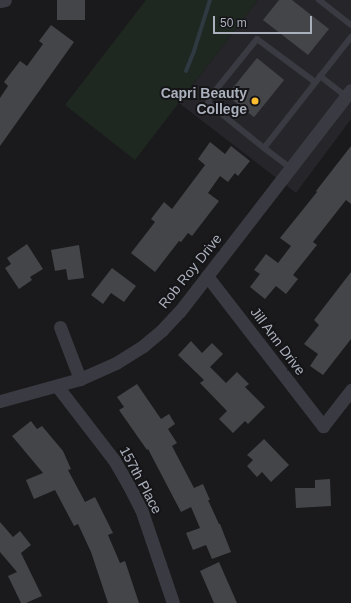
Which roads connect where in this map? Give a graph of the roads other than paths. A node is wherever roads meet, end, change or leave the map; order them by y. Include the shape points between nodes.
1 (5, 0) edge
2 (319, 0) edge
3 (0, 1) edge
4 (351, 25) edge
5 (351, 37) edge
6 (320, 76) junction
7 (315, 82) junction
8 (348, 93) edge
9 (264, 148) junction
10 (291, 168) junction
11 (207, 276) junction
12 (60, 327) dead end
13 (80, 379) junction
14 (57, 386) junction
15 (351, 390) edge
16 (0, 401) edge
17 (173, 603) edge

1 - 3 street
2 - 4 lane
5 - 6 lane
6 - 7 lane
6 - 8 lane
7 - 9 lane
7 - 9 lane via 257,39 210,97 208,103
8 - 10 street, Rob Roy Drive
9 - 10 lane
10 - 11 street, Rob Roy Drive
11 - 13 street, Rob Roy Drive via 180,311 143,346 116,363
11 - 15 street, Jill Ann Drive via 323,426
12 - 13 street
13 - 14 street, Rob Roy Drive
14 - 16 street, Rob Roy Drive
14 - 17 street, 157th Place via 114,460 128,484 141,509

